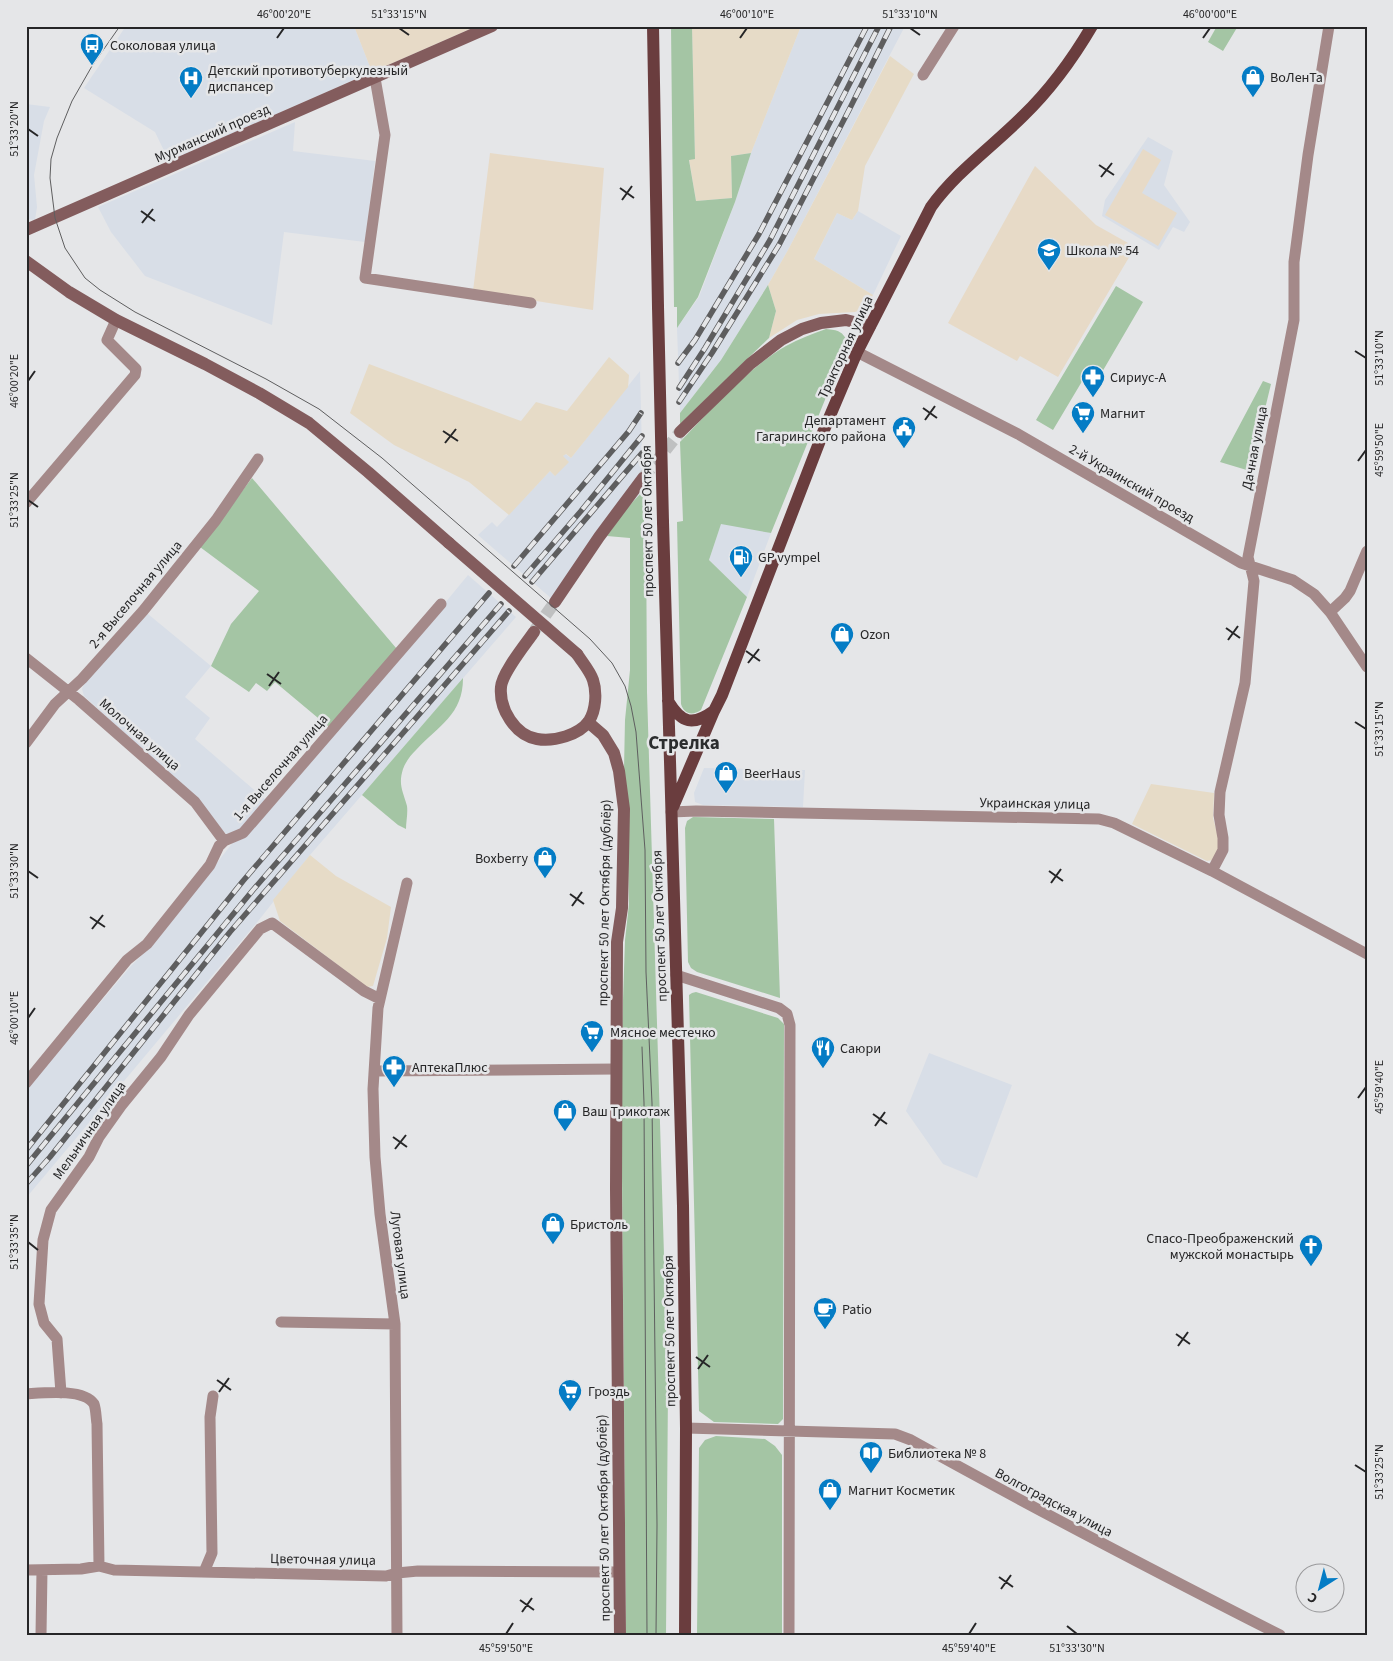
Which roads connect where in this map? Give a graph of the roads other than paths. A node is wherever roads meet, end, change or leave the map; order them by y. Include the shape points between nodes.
1 (492, 26) edge
2 (653, 26) edge
3 (954, 26) edge
4 (1092, 26) edge
5 (1329, 26) edge
6 (923, 75) dead end
7 (375, 78) junction
8 (26, 230) edge
9 (26, 261) edge
10 (531, 303) dead end
11 (116, 320) junction
12 (870, 326) junction
13 (857, 352) junction
14 (680, 432) tunnel mouth
15 (258, 459) dead end
16 (643, 478) tunnel mouth
17 (26, 503) edge
18 (1367, 551) edge
19 (1250, 567) junction
20 (555, 602) tunnel mouth
21 (441, 604) dead end
22 (1330, 612) junction
23 (534, 632) tunnel mouth
24 (26, 658) edge
25 (1367, 668) edge
26 (68, 692) junction
27 (668, 702) junction
28 (714, 710) junction
29 (588, 722) junction
30 (26, 743) edge
31 (671, 812) junction
32 (224, 841) junction
33 (1212, 871) junction
34 (407, 883) dead end
35 (1367, 954) edge
36 (676, 975) junction
37 (380, 999) junction
38 (616, 1070) junction
39 (375, 1071) junction
40 (26, 1082) edge
41 (281, 1322) dead end
42 (395, 1324) junction
43 (61, 1393) junction
44 (26, 1394) edge
45 (213, 1396) dead end
46 (686, 1428) junction
47 (789, 1431) junction
48 (99, 1566) junction
49 (26, 1570) edge
50 (42, 1570) junction
51 (204, 1572) junction
52 (619, 1572) junction
53 (397, 1573) junction
54 (41, 1635) edge
55 (397, 1635) edge
56 (620, 1635) edge
57 (685, 1635) edge
58 (789, 1635) edge
59 (1280, 1635) edge

1 - 7 street, Мурманский проезд
2 - 27 main road, проспект 50 лет Октября, bridge
3 - 6 street
4 - 12 main road, Тракторная улица via 1074,58 1052,86 943,190 931,207
5 - 19 street, Дачная улица via 1294,262 1294,320 1248,557
7 - 8 street, Мурманский проезд
7 - 10 street via 386,135 365,278
9 - 11 street
11 - 17 street via 107,340 136,369 135,375
11 - 29 street, bridge via 259,393 309,424 368,472 577,654 593,680 595,698
12 - 13 main road, Тракторная улица
12 - 14 street via 846,320 802,328 750,364
13 - 19 street, 2-й Украинский проезд via 1018,434
13 - 28 main road, Тракторная улица
15 - 26 street, 2-я Выселочная улица via 216,520 143,611
16 - 20 street
18 - 22 street via 1350,591
19 - 22 street, 2-й Украинский проезд via 1293,580 1314,594
19 - 33 street, Дачная улица via 1254,582 1245,682 1220,792 1223,850
21 - 32 street, 1-я Выселочная улица via 243,833
22 - 25 street, 2-й Украинский проезд
23 - 29 street via 500,686 507,716 524,734 536,739 561,738
24 - 26 street, Молочная улица
26 - 30 street, 2-я Выселочная улица
26 - 32 street, Молочная улица via 195,802
27 - 28 main road via 676,714 685,719 702,719
27 - 31 main road, проспект 50 лет Октября
28 - 31 main road, Тракторная улица
29 - 38 street, проспект 50 лет Октября (дублёр) via 614,753 624,810 622,908 617,942
31 - 33 street, Украинская улица via 1099,820 1114,823
31 - 36 main road, проспект 50 лет Октября
32 - 40 street via 210,864 147,944 127,960
33 - 35 street, Украинская улица
34 - 37 street, Луговая улица
36 - 46 main road, проспект 50 лет Октября
36 - 47 street via 778,1008 787,1014 790,1025
37 - 39 street, Луговая улица
37 - 43 street, Мельничная улица via 364,991 272,923 260,929 189,1015 99,1137 89,1157 51,1210 43,1240 39,1304 44,1323 57,1340
38 - 39 street
38 - 52 street, проспект 50 лет Октября (дублёр)
39 - 42 street, Луговая улица via 375,1157
41 - 42 street
42 - 53 street, Луговая улица
43 - 44 street
43 - 48 street via 84,1396 94,1404
45 - 51 street via 210,1418 212,1553
46 - 47 street, Волгоградская улица
46 - 57 main road, проспект 50 лет Октября
47 - 58 street
47 - 59 street, Волгоградская улица via 895,1434 911,1440 1111,1549
48 - 50 street, Цветочная улица
48 - 51 street, Цветочная улица via 114,1570
49 - 50 street, Цветочная улица
50 - 54 street
51 - 53 street, Цветочная улица via 386,1576
52 - 53 street, Цветочная улица
52 - 56 street, проспект 50 лет Октября (дублёр)
53 - 55 street, Луговая улица

